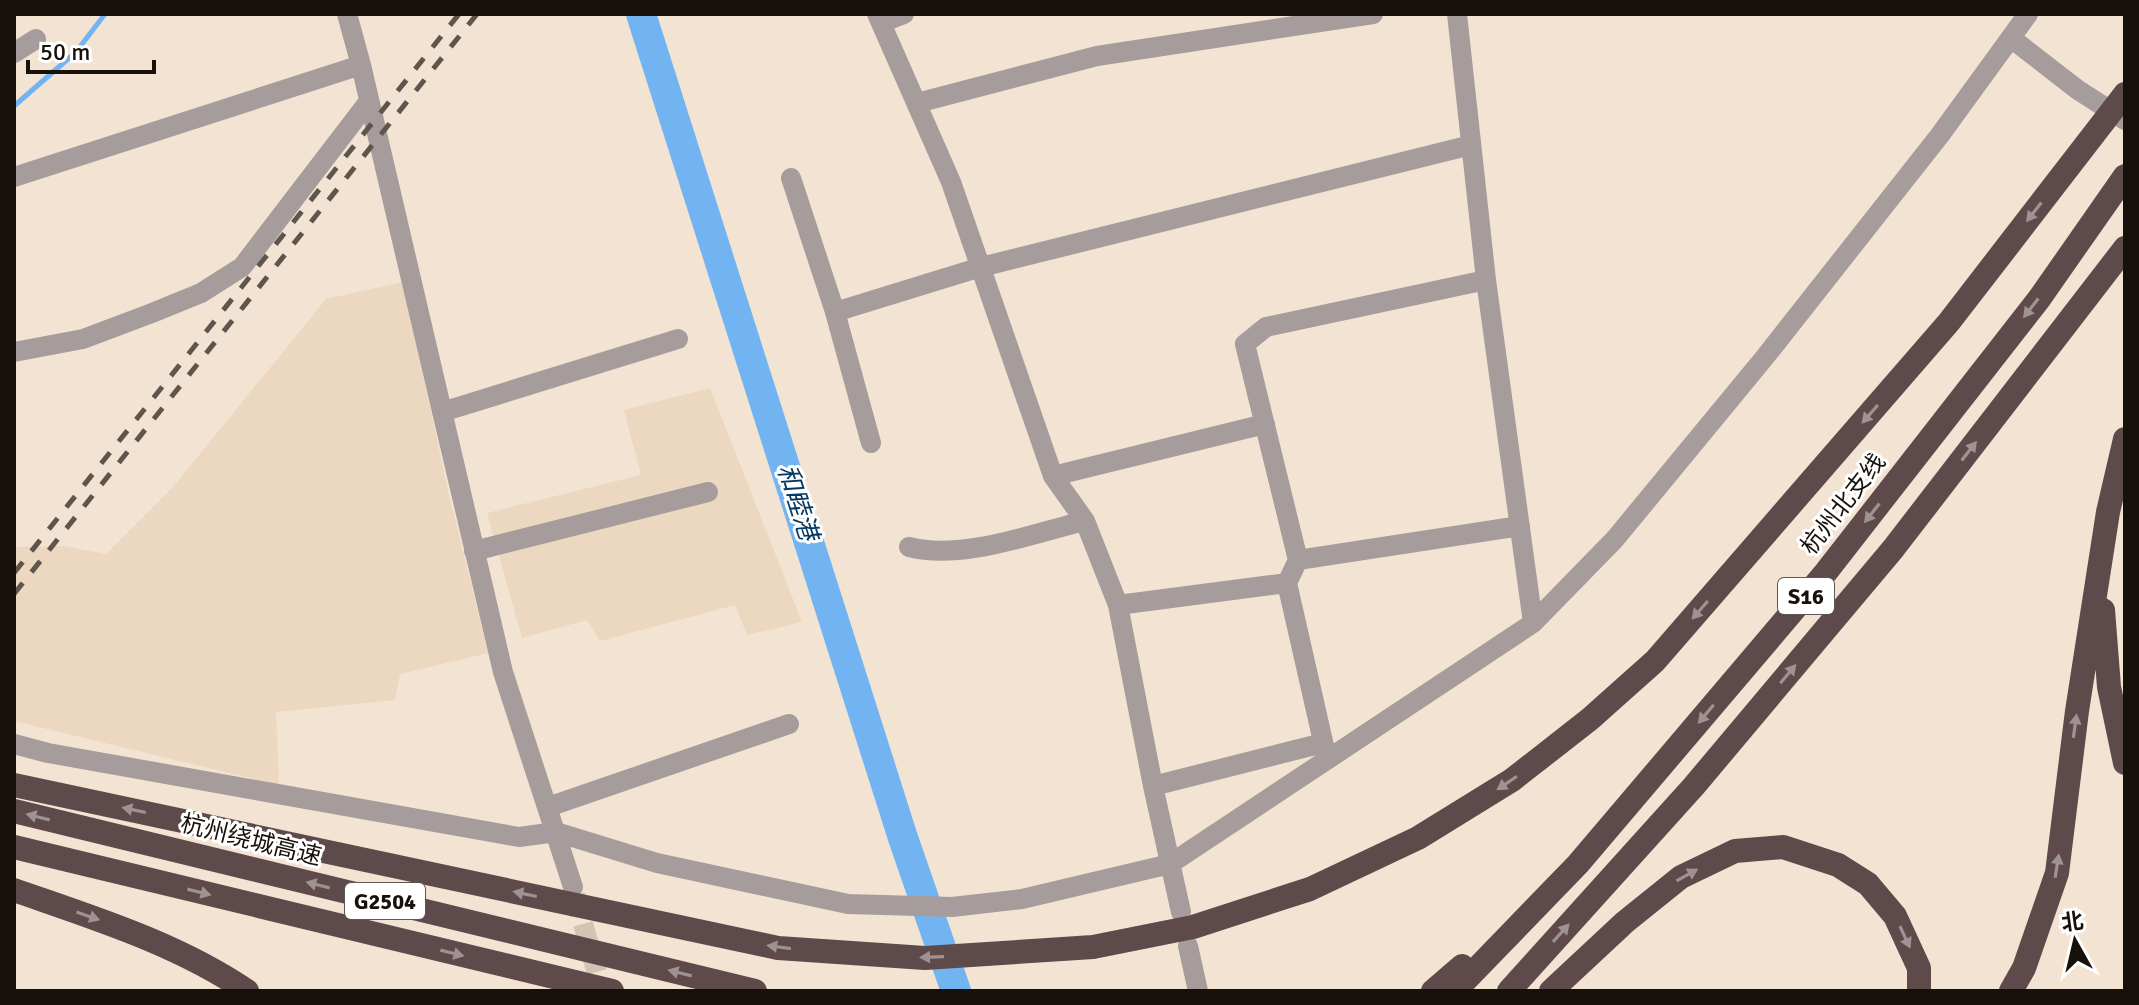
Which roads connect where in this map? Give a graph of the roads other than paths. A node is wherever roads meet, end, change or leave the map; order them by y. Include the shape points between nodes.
1 (347, 14) edge
2 (904, 14) edge
3 (1373, 14) edge
4 (1457, 14) edge
5 (2028, 14) edge
6 (879, 19) edge
7 (2011, 38) junction
8 (36, 39) dead end
9 (14, 53) edge
10 (361, 65) junction
11 (2125, 94) edge
12 (369, 101) junction
13 (917, 103) junction
14 (2125, 120) edge
15 (1471, 145) junction
16 (2125, 176) edge
17 (14, 177) edge
18 (791, 178) dead end
19 (2125, 248) edge
20 (981, 267) junction
21 (1486, 280) junction
22 (835, 312) junction
23 (678, 339) dead end
24 (14, 352) edge
25 (442, 412) junction
26 (1265, 424) junction
27 (2125, 439) edge
28 (871, 443) dead end
29 (1053, 476) junction
30 (708, 492) dead end
31 (2108, 512) junction
32 (1085, 521) junction
33 (1520, 526) junction
34 (909, 547) dead end
35 (474, 551) junction
36 (1298, 560) junction
37 (1287, 583) junction
38 (1118, 605) junction
39 (1533, 623) junction
40 (789, 724) dead end
41 (14, 744) edge
42 (1325, 751) junction
43 (2125, 763) edge
44 (14, 785) edge
45 (1153, 786) junction
46 (548, 807) junction
47 (14, 811) edge
48 (556, 832) junction
49 (14, 847) edge
50 (1170, 864) junction
51 (1578, 864) junction
52 (573, 887) tunnel mouth
53 (14, 890) edge
54 (1181, 912) dead end
55 (1188, 946) dead end
56 (247, 991) edge
57 (612, 991) edge
58 (755, 991) edge
59 (1198, 991) edge
60 (1433, 991) edge
61 (1455, 991) edge
62 (1509, 991) edge
63 (1551, 991) edge
64 (1919, 991) edge
65 (2011, 991) edge

1 - 10 street
2 - 6 street
3 - 13 street via 1097,56
4 - 15 street
5 - 7 street
6 - 13 street
7 - 14 street
7 - 39 street via 1765,357 1615,539
8 - 9 street
10 - 12 street
10 - 17 street
11 -> 44 highway via 1949,322 1655,661 1512,780 1418,838 1310,889 1193,927 1093,947 925,958 778,948
12 - 24 street via 242,267 201,293 83,339
12 - 25 street
13 - 20 street
15 - 20 street
15 - 21 street
16 -> 51 highway, 杭州北支线 / S16 via 2039,299 1826,572
18 - 22 street
62 -> 19 highway, S16 via 1694,786 1883,561
20 - 22 street
20 - 29 street
21 - 26 street via 1266,327 1245,344
21 - 33 street
22 - 28 street
23 - 25 street
25 - 35 street
26 - 29 street
26 - 36 street
27 - 31 highway
29 - 32 street
30 - 35 street
31 - 43 highway via 2102,618
65 -> 31 highway via 2057,873
32 - 34 street via 978,547 929,552
32 - 38 street
33 - 36 street
33 - 39 street
35 - 46 street via 503,672
36 - 37 street
37 - 38 street
37 - 42 street
38 - 45 street
39 - 42 street
40 - 46 street
41 - 48 street via 519,837
42 - 45 street
42 - 50 street
45 - 50 street
46 - 48 street
58 -> 47 highway, 杭州绕城高速 / G2504
48 - 50 street via 657,863 848,904 952,907 1022,899
48 - 52 street
49 -> 57 highway, G2504
50 - 54 street
51 - 60 highway
51 - 61 highway, 杭州北支线 / S16
53 -> 56 highway via 134,933 213,968
55 - 59 street
63 -> 64 highway via 1681,877 1735,851 1783,847 1838,865 1868,884 1895,916 1919,968

